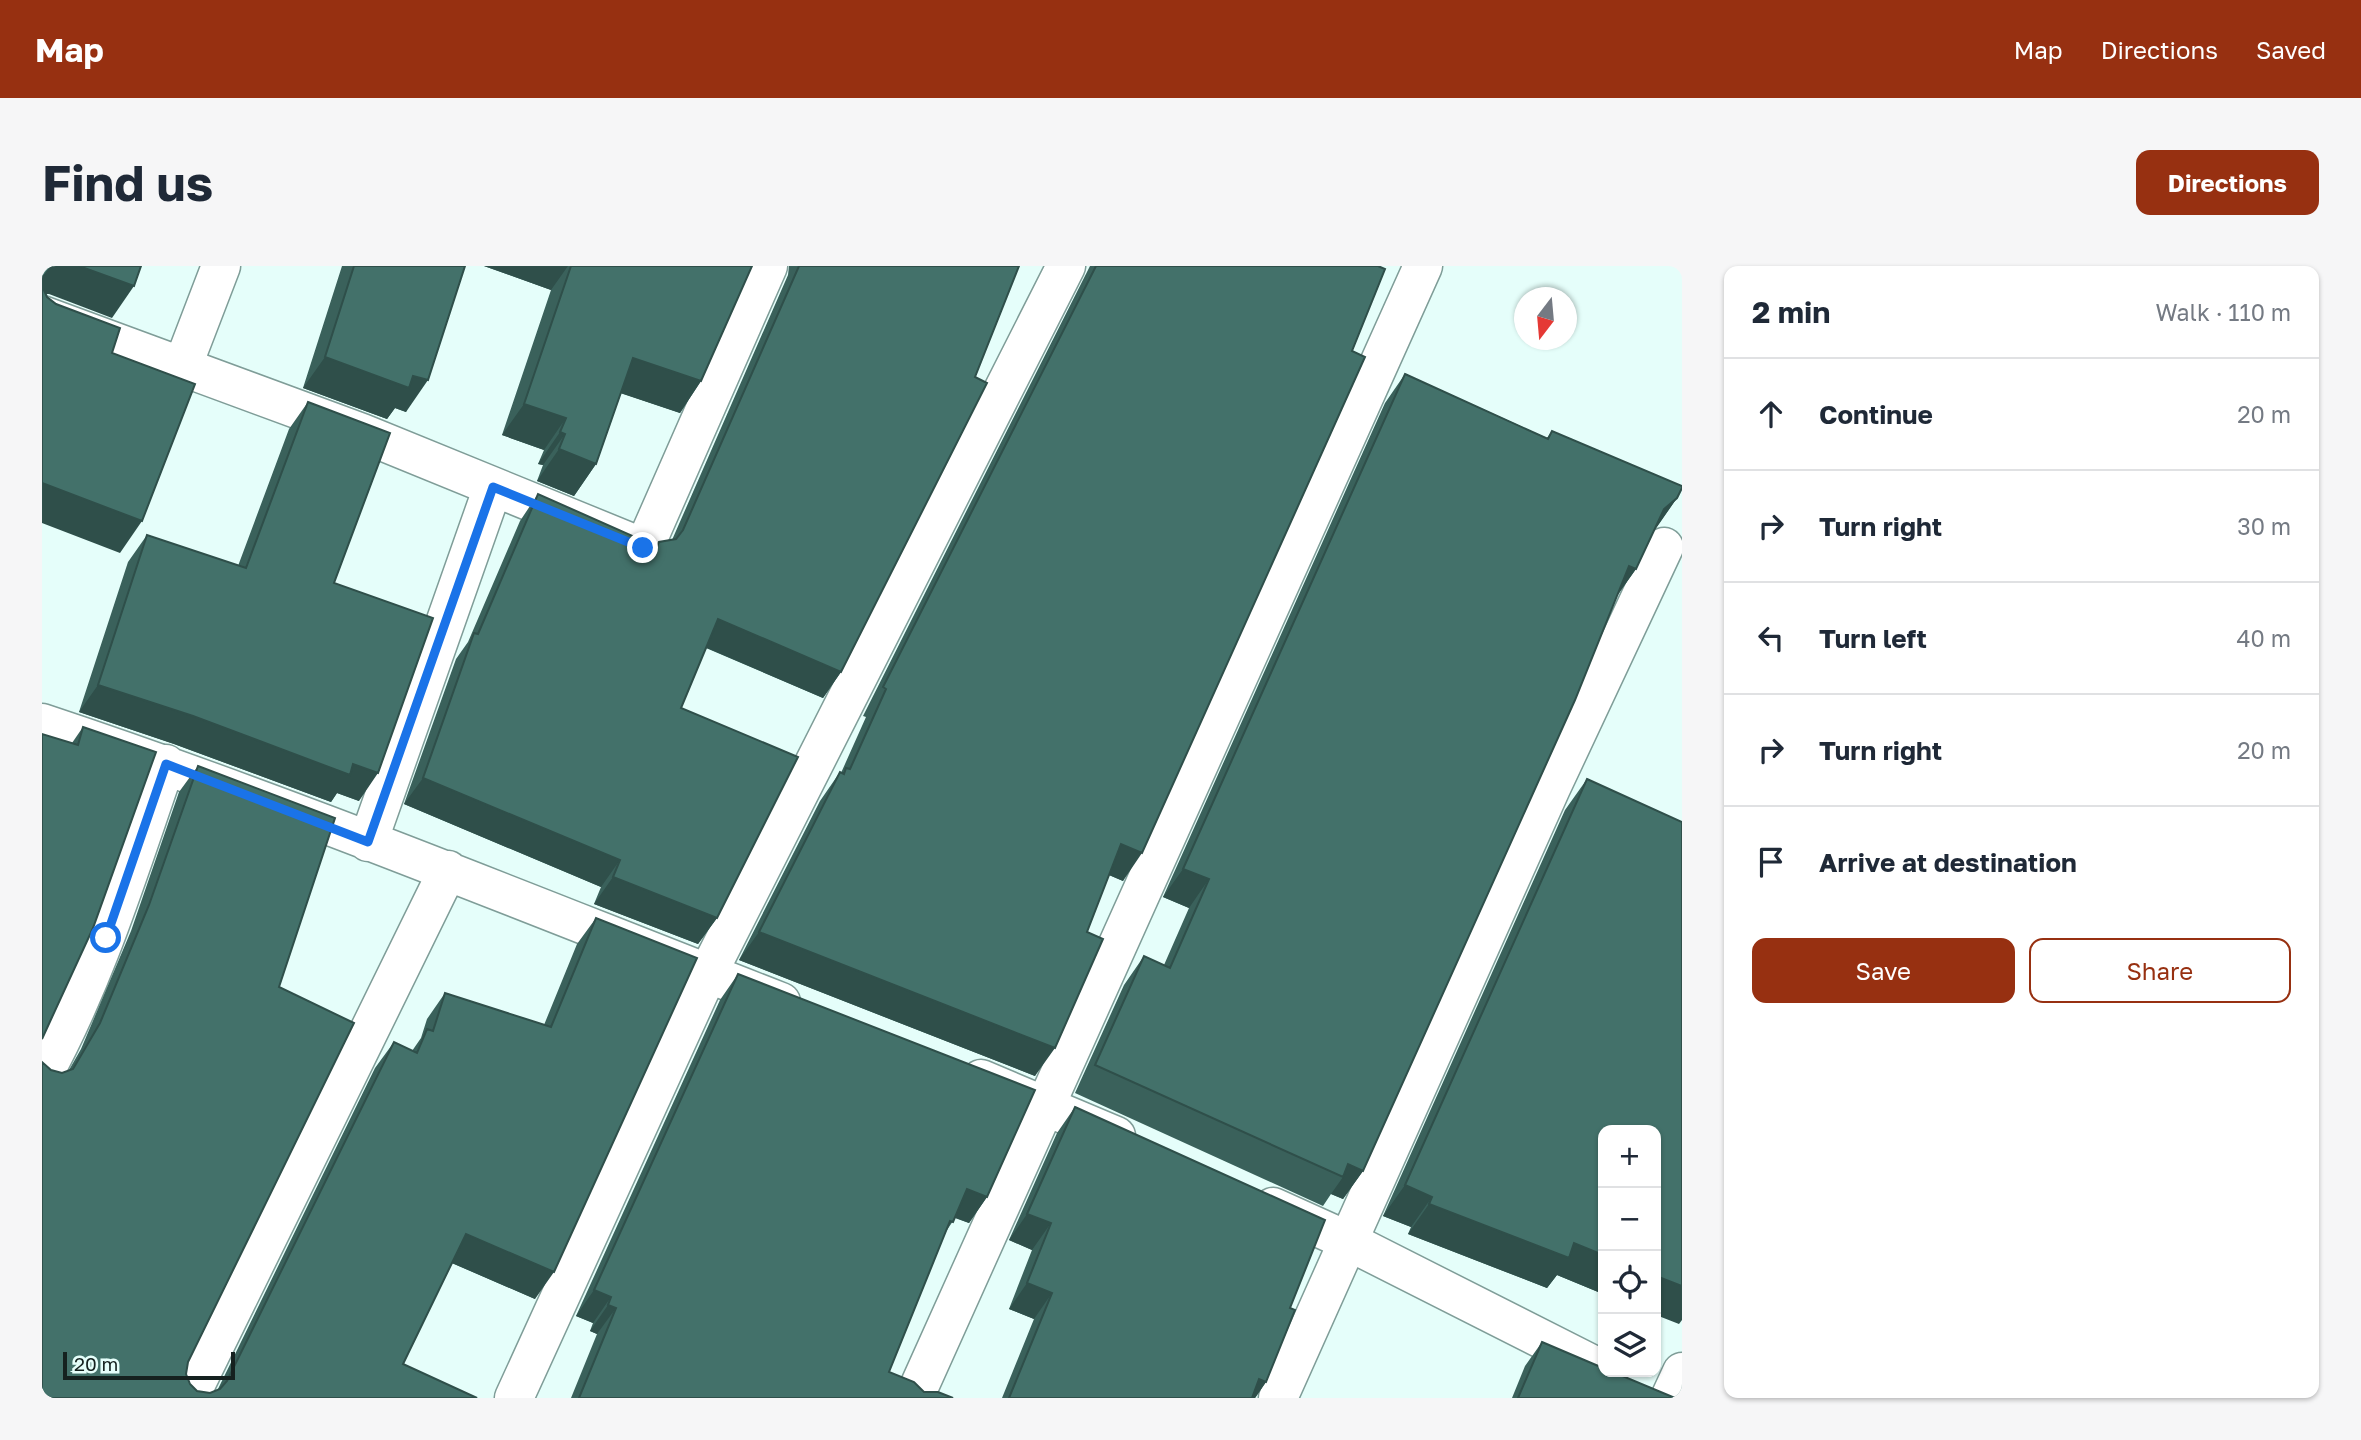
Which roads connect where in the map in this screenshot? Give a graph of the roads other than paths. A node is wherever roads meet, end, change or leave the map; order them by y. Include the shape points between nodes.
1 (221, 266) edge
2 (768, 266) edge
3 (1066, 266) edge
4 (1423, 266) edge
5 (42, 315) edge
6 (183, 365) junction
7 (493, 487) junction
8 (1664, 547) edge
9 (42, 723) edge
10 (166, 764) junction
11 (368, 842) junction
12 (448, 870) junction
13 (708, 973) junction
14 (812, 1013) edge
15 (955, 1069) edge
16 (42, 1077) edge
17 (1046, 1104) junction
18 (1146, 1149) edge
19 (1246, 1195) edge
20 (1346, 1240) junction
21 (1598, 1368) edge
22 (1682, 1372) edge
23 (1616, 1377) edge
24 (189, 1398) edge
25 (514, 1398) edge
26 (914, 1398) edge
27 (1278, 1398) edge
28 (1658, 1398) edge
29 (1670, 1398) edge

1 - 6 street
2 - 7 street via 643,548
3 - 13 street
4 - 17 street
5 - 6 street
6 - 7 street
7 - 11 street
8 - 20 street
9 - 10 street
10 - 11 street
10 - 16 street via 106,938
11 - 12 street
12 - 13 street
12 - 24 street
13 - 14 street
13 - 25 street
15 - 17 street
17 - 18 street
17 - 26 street
19 - 20 street
20 - 21 street
20 - 27 street
22 - 29 street
23 - 28 street

